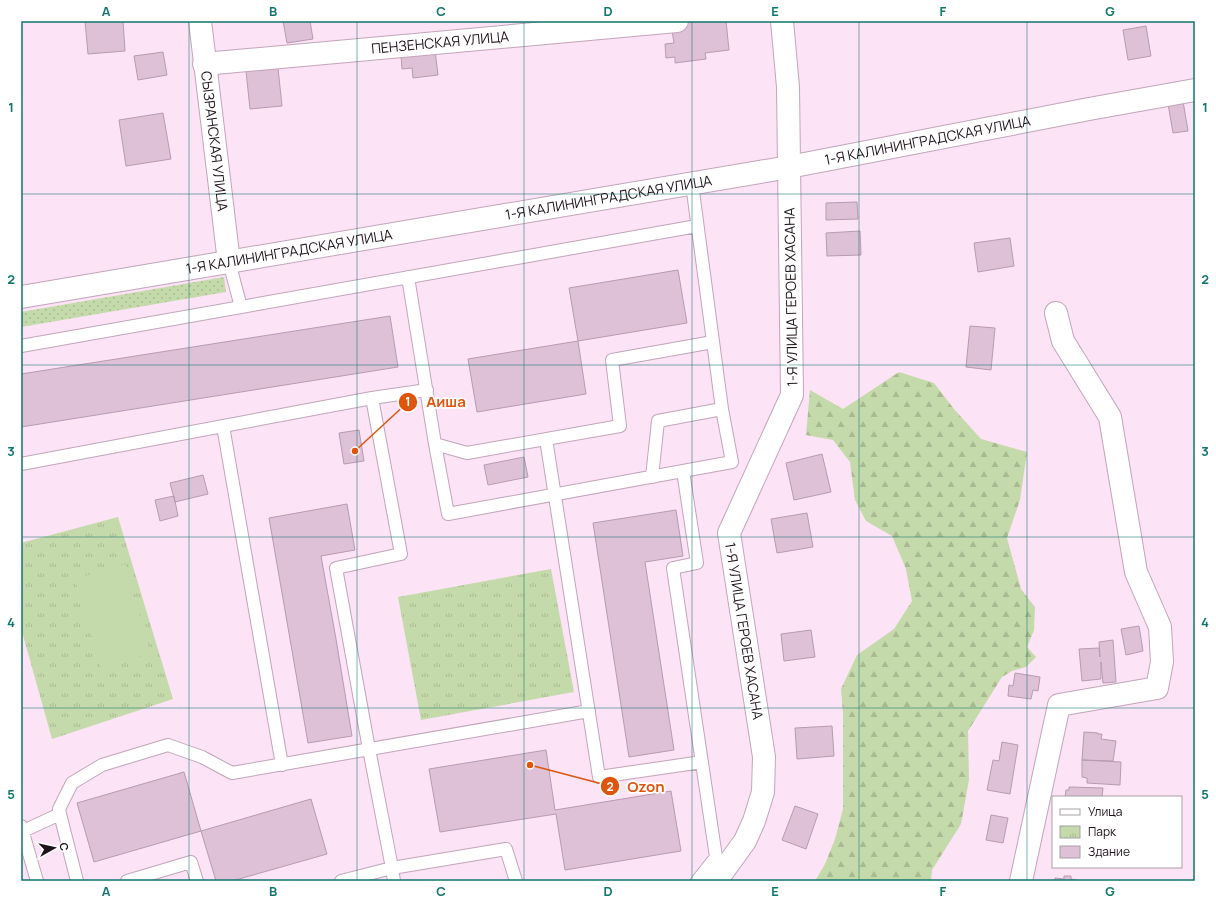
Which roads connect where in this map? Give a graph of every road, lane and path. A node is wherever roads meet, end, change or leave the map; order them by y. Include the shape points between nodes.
1 (200, 21) edge
2 (677, 21) edge
3 (782, 21) edge
4 (508, 29) edge
5 (204, 64) junction
6 (1195, 90) edge
7 (789, 167) junction
8 (692, 184) junction
9 (697, 226) junction
10 (229, 262) junction
11 (408, 277) junction
12 (21, 297) edge
13 (241, 307) junction
14 (1056, 313) dead end
15 (713, 342) junction
16 (21, 346) edge
17 (427, 390) junction
18 (372, 398) junction
19 (722, 409) junction
20 (223, 426) junction
21 (546, 439) junction
22 (435, 444) junction
23 (21, 464) edge
24 (683, 471) junction
25 (652, 477) junction
26 (555, 494) junction
27 (589, 711) junction
28 (369, 749) junction
29 (702, 762) junction
30 (282, 765) junction
31 (60, 814) junction
32 (21, 830) edge
33 (392, 868) junction
34 (37, 881) edge
35 (77, 881) edge
36 (127, 881) edge
37 (197, 881) edge
38 (341, 881) edge
39 (394, 881) edge
40 (516, 881) edge
41 (698, 881) edge
42 (716, 881) edge
43 (1021, 881) edge

1 - 5 street, СЫЗРАНСКАЯ УЛИЦА
2 - 4 street, ПЕНЗЕНСКАЯ УЛИЦА
3 - 7 street, 1-Я УЛИЦА ГЕРОЕВ ХАСАНА via 788,87
4 - 5 street, ПЕНЗЕНСКАЯ УЛИЦА
5 - 10 street, СЫЗРАНСКАЯ УЛИЦА
6 - 7 street, 1-Я КАЛИНИНГРАДСКАЯ УЛИЦА
7 - 8 street, 1-Я КАЛИНИНГРАДСКАЯ УЛИЦА
7 - 42 street, 1-Я УЛИЦА ГЕРОЕВ ХАСАНА via 792,394 729,533 764,757 763,792 745,841
8 - 9 lane
8 - 10 street, 1-Я КАЛИНИНГРАДСКАЯ УЛИЦА
9 - 11 lane
9 - 15 lane
10 - 12 street, 1-Я КАЛИНИНГРАДСКАЯ УЛИЦА
10 - 13 lane
11 - 13 lane
11 - 17 lane
13 - 16 lane
14 - 43 street via 1063,340 1110,416 1136,572 1160,627 1162,662 1157,688 1059,705
15 - 19 lane
15 - 21 lane via 612,360 620,426
17 - 18 lane
17 - 22 lane
18 - 20 lane
18 - 28 lane via 401,554 336,568
19 - 24 lane via 732,462
19 - 25 lane via 658,421
20 - 23 lane
20 - 30 lane
21 - 22 lane via 467,453
21 - 26 lane
22 - 26 lane via 448,514
24 - 25 lane
24 - 29 lane via 697,563 673,568
25 - 26 lane
26 - 27 lane
27 - 28 lane
27 - 29 lane via 599,777
28 - 30 lane
28 - 33 lane
29 - 41 lane via 716,857
30 - 31 lane via 232,773 168,745 102,765 72,783 59,809
31 - 32 lane
31 - 35 lane
32 - 34 lane
33 - 38 lane
33 - 39 lane
33 - 40 lane via 506,849
36 - 37 lane via 192,862

